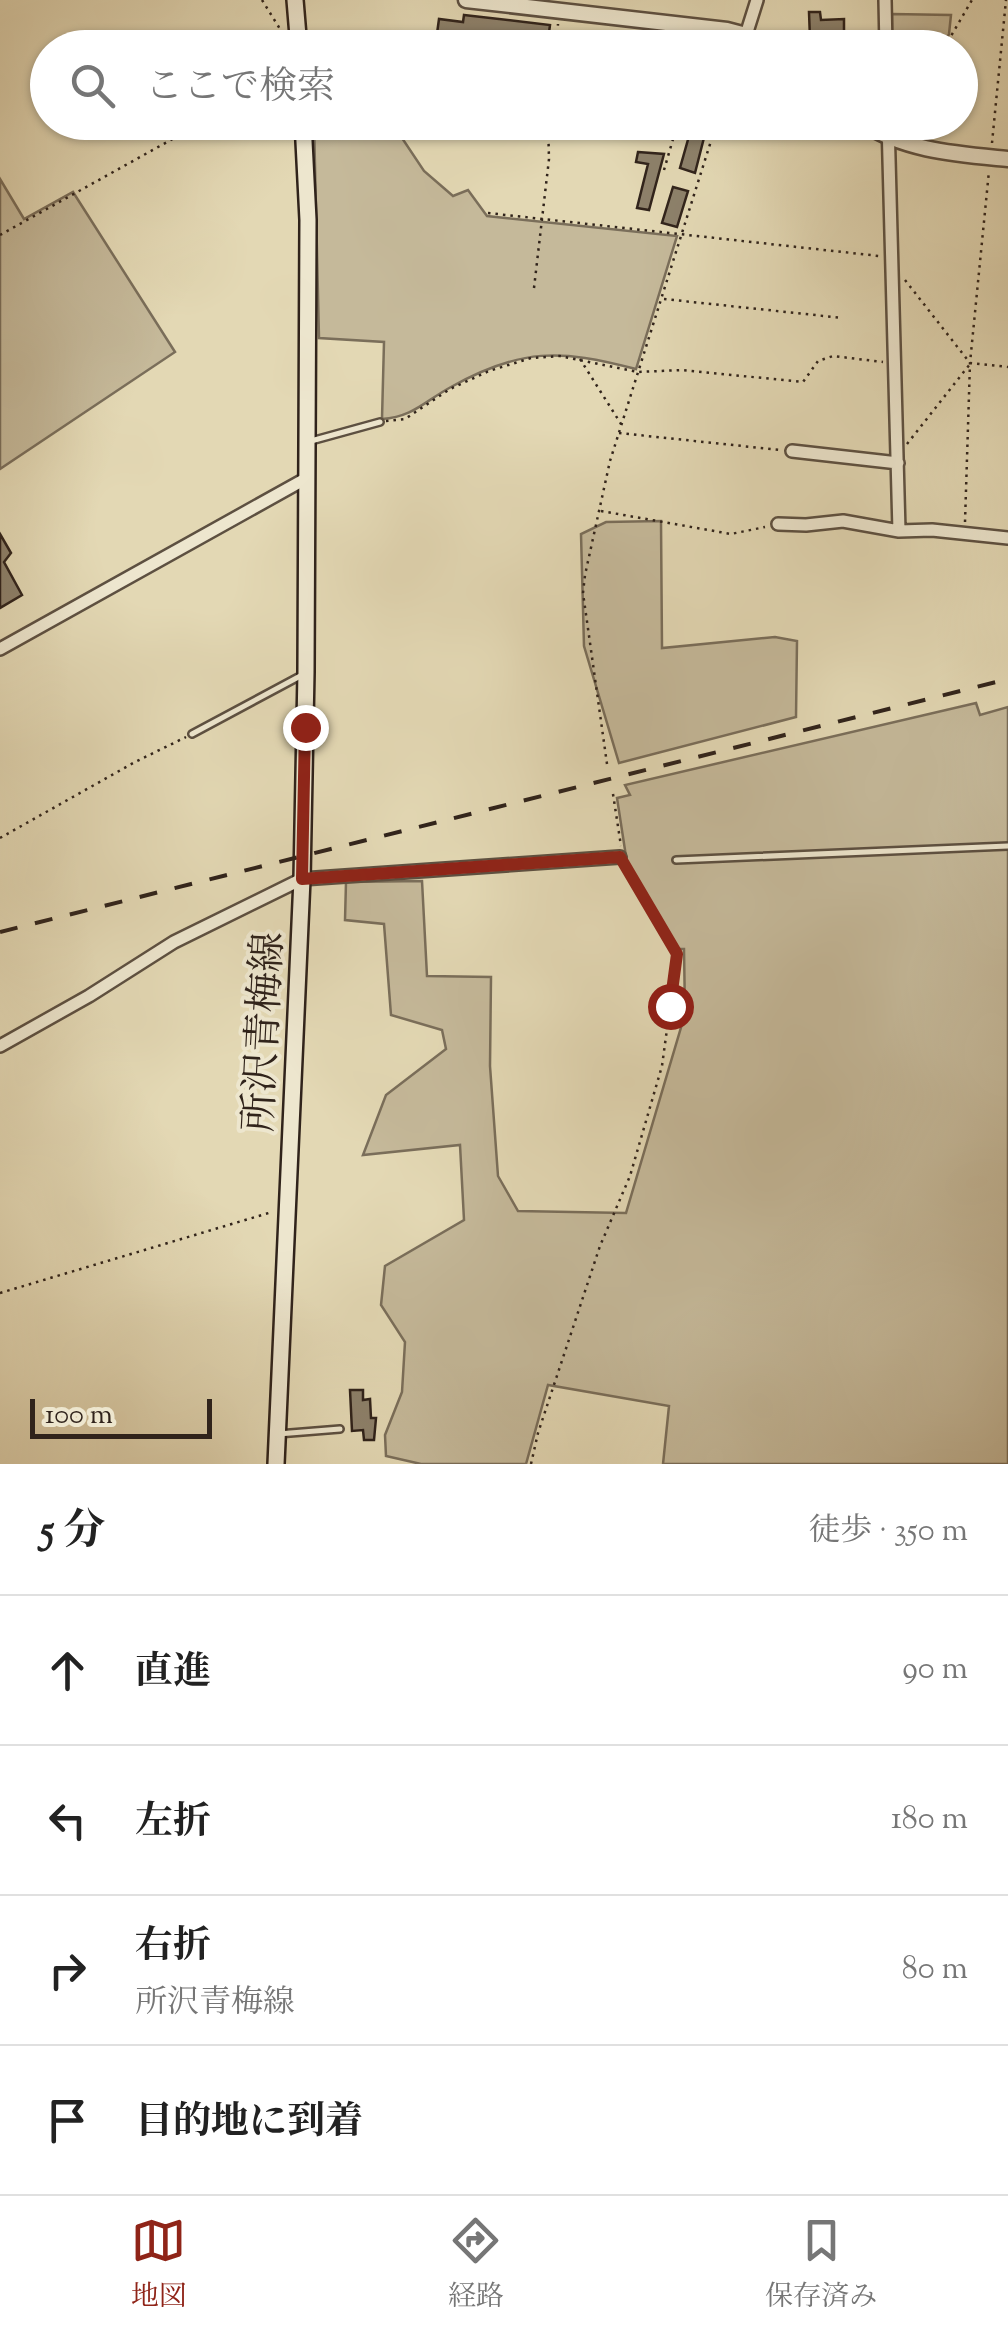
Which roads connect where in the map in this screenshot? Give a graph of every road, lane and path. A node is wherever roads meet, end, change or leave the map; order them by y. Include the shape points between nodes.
1 (262, 0) edge
2 (295, 0) edge
3 (466, 0) edge
4 (757, 0) edge
5 (886, 0) edge
6 (972, 0) edge
7 (1006, 0) edge
8 (564, 5) edge
9 (283, 30) edge
10 (294, 30) edge
11 (557, 30) edge
12 (719, 30) edge
13 (748, 30) edge
14 (886, 30) edge
15 (954, 30) edge
16 (171, 140) edge
17 (304, 140) edge
18 (548, 140) edge
19 (673, 140) edge
20 (711, 140) edge
21 (890, 140) edge
22 (894, 140) edge
23 (990, 157) junction
24 (1008, 159) edge
25 (664, 170) dead end
26 (488, 213) dead end
27 (540, 219) junction
28 (681, 234) junction
29 (0, 235) edge
30 (891, 260) junction
31 (534, 288) dead end
32 (662, 299) junction
33 (843, 318) dead end
34 (580, 358) junction
35 (895, 363) junction
36 (970, 363) junction
37 (1008, 367) edge
38 (638, 372) junction
39 (380, 422) joint
40 (622, 426) junction
41 (620, 433) junction
42 (308, 442) junction
43 (898, 449) junction
44 (792, 451) joint
45 (898, 463) junction
46 (307, 478) junction
47 (600, 510) junction
48 (778, 524) joint
49 (899, 531) junction
50 (967, 535) junction
51 (1008, 538) edge
52 (0, 649) edge
53 (306, 672) junction
54 (192, 734) joint
55 (607, 764) dead end
56 (613, 794) dead end
57 (0, 838) edge
58 (1008, 846) edge
59 (620, 857) junction
60 (676, 860) dead end
61 (302, 879) junction
62 (0, 1046) edge
63 (286, 1208) junction
64 (0, 1292) edge
65 (340, 1428) dead end
66 (276, 1434) junction
67 (276, 1464) edge
68 (531, 1464) edge

1 - 9 path
2 - 10 main road
3 - 8 street
4 - 13 street
5 - 14 street
6 - 15 path
7 - 23 path
8 - 11 path
8 - 12 street
16 - 29 path
17 - 42 main road, 所沢青梅線
18 - 27 path
19 - 25 path
20 - 28 path
21 - 30 street
22 - 23 street
23 - 24 street
23 - 36 path
26 - 27 path
27 - 28 path
27 - 31 path
28 - 30 path
28 - 32 path
30 - 35 street
30 - 36 path
32 - 33 path
32 - 38 path
34 - 38 path
34 - 39 path via 531,358 488,370 405,419
34 - 40 path
35 - 38 path via 833,356 818,361 803,382
35 - 43 street
36 - 37 path
36 - 43 path
36 - 50 path
38 - 40 path
39 - 42 lane
40 - 41 path
41 - 44 path
41 - 47 path
42 - 46 main road, 所沢青梅線
43 - 45 street
44 - 45 street
45 - 49 street
46 - 52 street
46 - 53 main road, 所沢青梅線
47 - 48 path via 731,534
47 - 55 path via 583,592
48 - 49 street via 842,521
49 - 50 street
50 - 51 street
53 - 54 lane
53 - 61 main road, 所沢青梅線
54 - 57 path
56 - 59 path
58 - 60 lane
59 - 61 street
59 - 68 path via 677,954 662,1066
61 - 62 street via 174,942
61 - 63 main road, 所沢青梅線
63 - 64 path
63 - 66 main road, 所沢青梅線
65 - 66 lane
66 - 67 main road, 所沢青梅線

